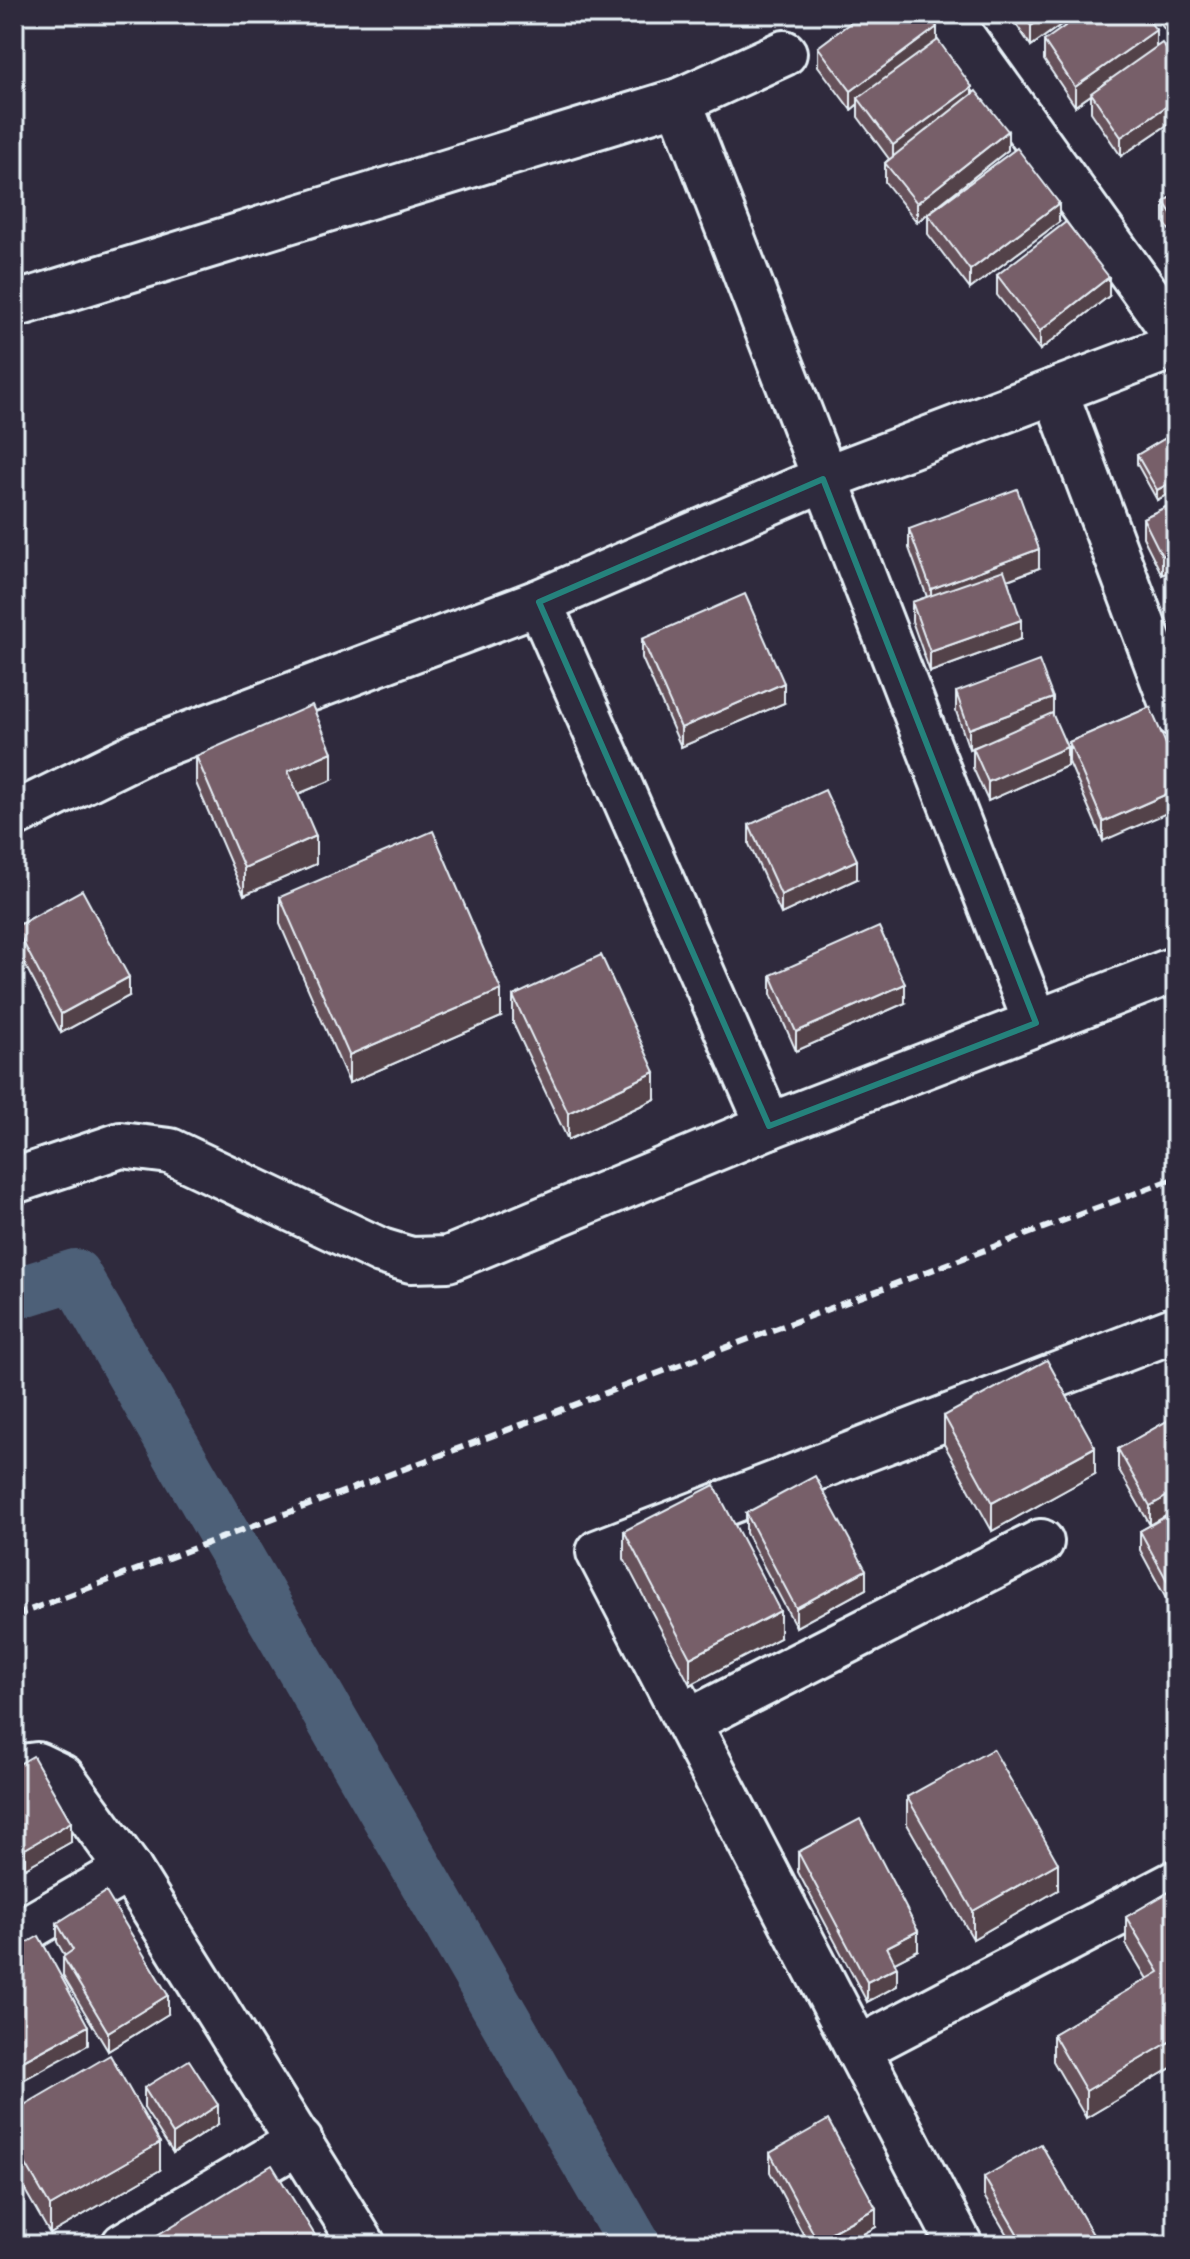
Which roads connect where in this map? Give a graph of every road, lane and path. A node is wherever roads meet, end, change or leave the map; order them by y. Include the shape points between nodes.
1 (946, 14) edge
2 (784, 53) dead end
3 (679, 101) junction
4 (14, 305) edge
5 (1176, 335) edge
6 (1176, 345) edge
7 (1055, 391) junction
8 (823, 479) junction
9 (539, 602) junction
10 (1176, 714) edge
11 (14, 815) edge
12 (1176, 969) edge
13 (1036, 1023) junction
14 (769, 1126) junction
15 (14, 1181) edge
16 (1176, 1329) edge
17 (1041, 1542) dead end
18 (688, 1722) junction
19 (14, 1768) edge
20 (129, 1869) junction
21 (1176, 1883) edge
22 (14, 1936) edge
23 (858, 2049) junction
24 (300, 2141) junction
25 (124, 2245) edge
26 (363, 2245) edge
27 (960, 2245) edge

1 - 5 street
2 - 3 street
3 - 4 street
3 - 8 street
6 - 7 street
7 - 8 street
7 - 10 street
8 - 9 street
8 - 13 street
9 - 11 street via 142,752
9 - 14 street
12 - 13 street
13 - 14 street
14 - 15 street via 448,1259 411,1260 381,1251 170,1151 121,1145
16 - 18 street via 599,1552
17 - 18 street
18 - 23 street
19 - 20 street via 37,1765 62,1777
20 - 22 street
20 - 24 street
21 - 23 street
23 - 27 street
24 - 25 street
24 - 26 street

